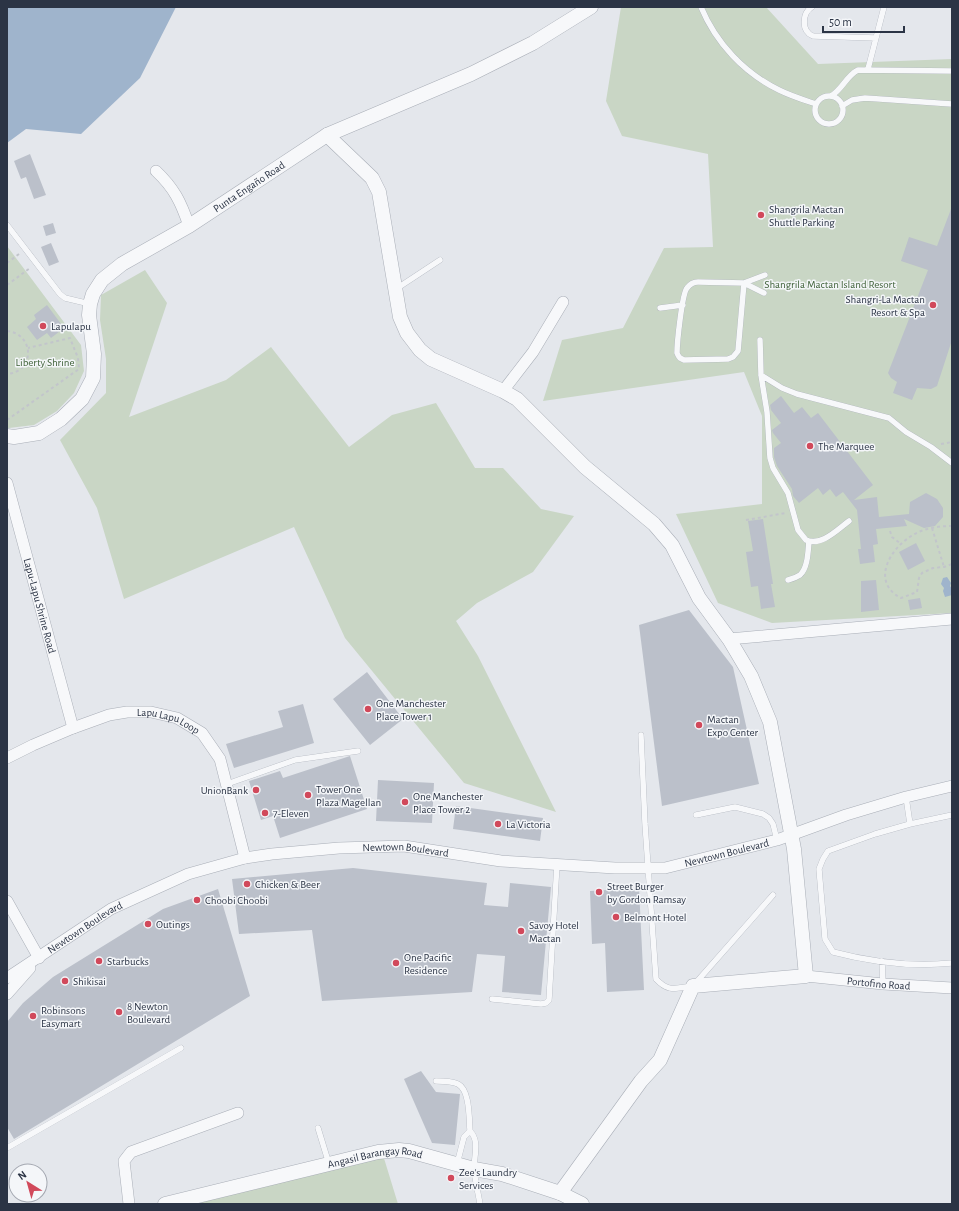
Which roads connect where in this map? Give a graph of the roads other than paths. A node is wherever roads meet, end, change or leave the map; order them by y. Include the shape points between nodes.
1 (591, 7) edge
2 (701, 7) edge
3 (812, 7) edge
4 (884, 7) edge
5 (876, 38) junction
6 (868, 69) junction
7 (952, 71) edge
8 (832, 96) junction
9 (816, 104) junction
10 (952, 104) edge
11 (842, 106) junction
12 (327, 135) junction
13 (156, 171) dead end
14 (7, 225) edge
15 (189, 226) junction
16 (440, 260) dead end
17 (764, 275) dead end
18 (744, 284) junction
19 (396, 289) junction
20 (764, 293) dead end
21 (563, 302) dead end
22 (90, 304) junction
23 (683, 305) junction
24 (660, 308) dead end
25 (760, 340) dead end
26 (761, 375) junction
27 (503, 391) junction
28 (7, 436) edge
29 (952, 463) edge
30 (7, 483) edge
31 (850, 521) dead end
32 (809, 542) junction
33 (788, 580) dead end
34 (952, 619) edge
35 (729, 639) junction
36 (73, 728) junction
37 (641, 735) dead end
38 (358, 751) dead end
39 (7, 758) edge
40 (226, 784) junction
41 (952, 786) edge
42 (906, 797) junction
43 (696, 815) dead end
44 (952, 815) edge
45 (910, 824) junction
46 (792, 836) junction
47 (777, 840) junction
48 (245, 858) junction
49 (557, 864) junction
50 (648, 868) junction
51 (773, 895) dead end
52 (7, 901) edge
53 (39, 958) junction
54 (882, 961) junction
55 (952, 962) edge
56 (806, 976) junction
57 (7, 978) edge
58 (883, 984) junction
59 (693, 986) junction
60 (952, 988) edge
61 (7, 994) edge
62 (492, 999) dead end
63 (181, 1048) dead end
64 (436, 1081) dead end
65 (238, 1113) dead end
66 (318, 1128) dead end
67 (470, 1131) junction
68 (7, 1148) edge
69 (457, 1164) junction
70 (329, 1165) junction
71 (474, 1169) junction
72 (560, 1193) junction
73 (129, 1204) edge
74 (165, 1204) edge
75 (480, 1204) edge
76 (582, 1204) edge

1 - 12 street, Punta Engaño Road via 533,43 471,74
2 - 9 lane via 717,36 745,68 779,90
3 - 5 lane via 805,16 805,28 809,35
4 - 5 lane
5 - 6 lane
6 - 7 lane
6 - 8 lane via 850,74 838,92
8 - 9 lane via 823,98
8 - 11 lane
9 - 11 lane via 816,116 827,124 840,118
10 - 11 lane via 865,98 852,100
12 - 15 street, Punta Engaño Road
12 - 19 street via 372,178 379,192
13 - 15 street via 171,186 179,199
14 - 22 lane via 60,294 65,298
15 - 22 street, Punta Engaño Road via 122,264 102,280
16 - 19 lane
17 - 18 lane
18 - 20 lane
18 - 23 lane via 694,282 686,289
18 - 23 lane via 738,351 730,358 680,358 677,352
19 - 27 street via 400,317 407,333 420,350 431,359
21 - 27 street via 533,352
22 - 28 street, Punta Engaño Road via 93,378 82,399 61,419 39,433
23 - 24 lane
25 - 26 lane
26 - 29 lane via 797,394 888,418
26 - 32 lane via 770,458 788,494 798,530
27 - 35 street via 517,399 585,467 654,524 672,545 699,598
30 - 36 street, Lapu-Lapu Shrine Road
31 - 32 lane via 820,541
32 - 33 lane via 803,572
34 - 35 street
35 - 46 street via 751,676 770,722
36 - 39 street, Lapu Lapu Loop
36 - 40 street, Lapu Lapu Loop via 109,715 127,712 151,712 177,718 202,733 220,759
37 - 50 lane
38 - 40 lane via 295,760
40 - 48 street, Lapu Lapu Loop
41 - 42 street, Newtown Boulevard
42 - 45 lane
42 - 46 street, Newtown Boulevard via 846,815
43 - 47 lane via 735,807 764,814 773,824
44 - 45 lane
45 - 54 lane via 828,851 819,869 825,939 829,947 833,952
46 - 47 street, Newtown Boulevard
46 - 56 street
47 - 50 street, Newtown Boulevard via 665,868
48 - 49 street, Newtown Boulevard via 339,848 404,846 501,861
48 - 53 street, Newtown Boulevard via 188,874 111,910
49 - 50 street, Newtown Boulevard
49 - 62 lane via 549,1000 541,1004
50 - 59 lane via 656,979 670,989
51 - 59 lane
52 - 53 street
53 - 57 street, Newtown Boulevard
53 - 61 street, Newtown Boulevard
54 - 55 lane via 935,964
54 - 58 lane
56 - 58 street, Portofino Road
56 - 59 street
58 - 60 street, Portofino Road
59 - 72 street via 660,1060 641,1081
63 - 68 lane
64 - 67 lane via 458,1084 464,1088
65 - 73 street via 131,1152 124,1161
66 - 70 lane
67 - 69 lane via 464,1137
67 - 71 lane via 475,1140
69 - 70 street, Angasil Barangay Road via 399,1150 378,1152
69 - 71 street, Angasil Barangay Road
70 - 74 street, Angasil Barangay Road
71 - 72 street, Angasil Barangay Road via 502,1174
71 - 75 lane
72 - 76 street, Angasil Barangay Road

